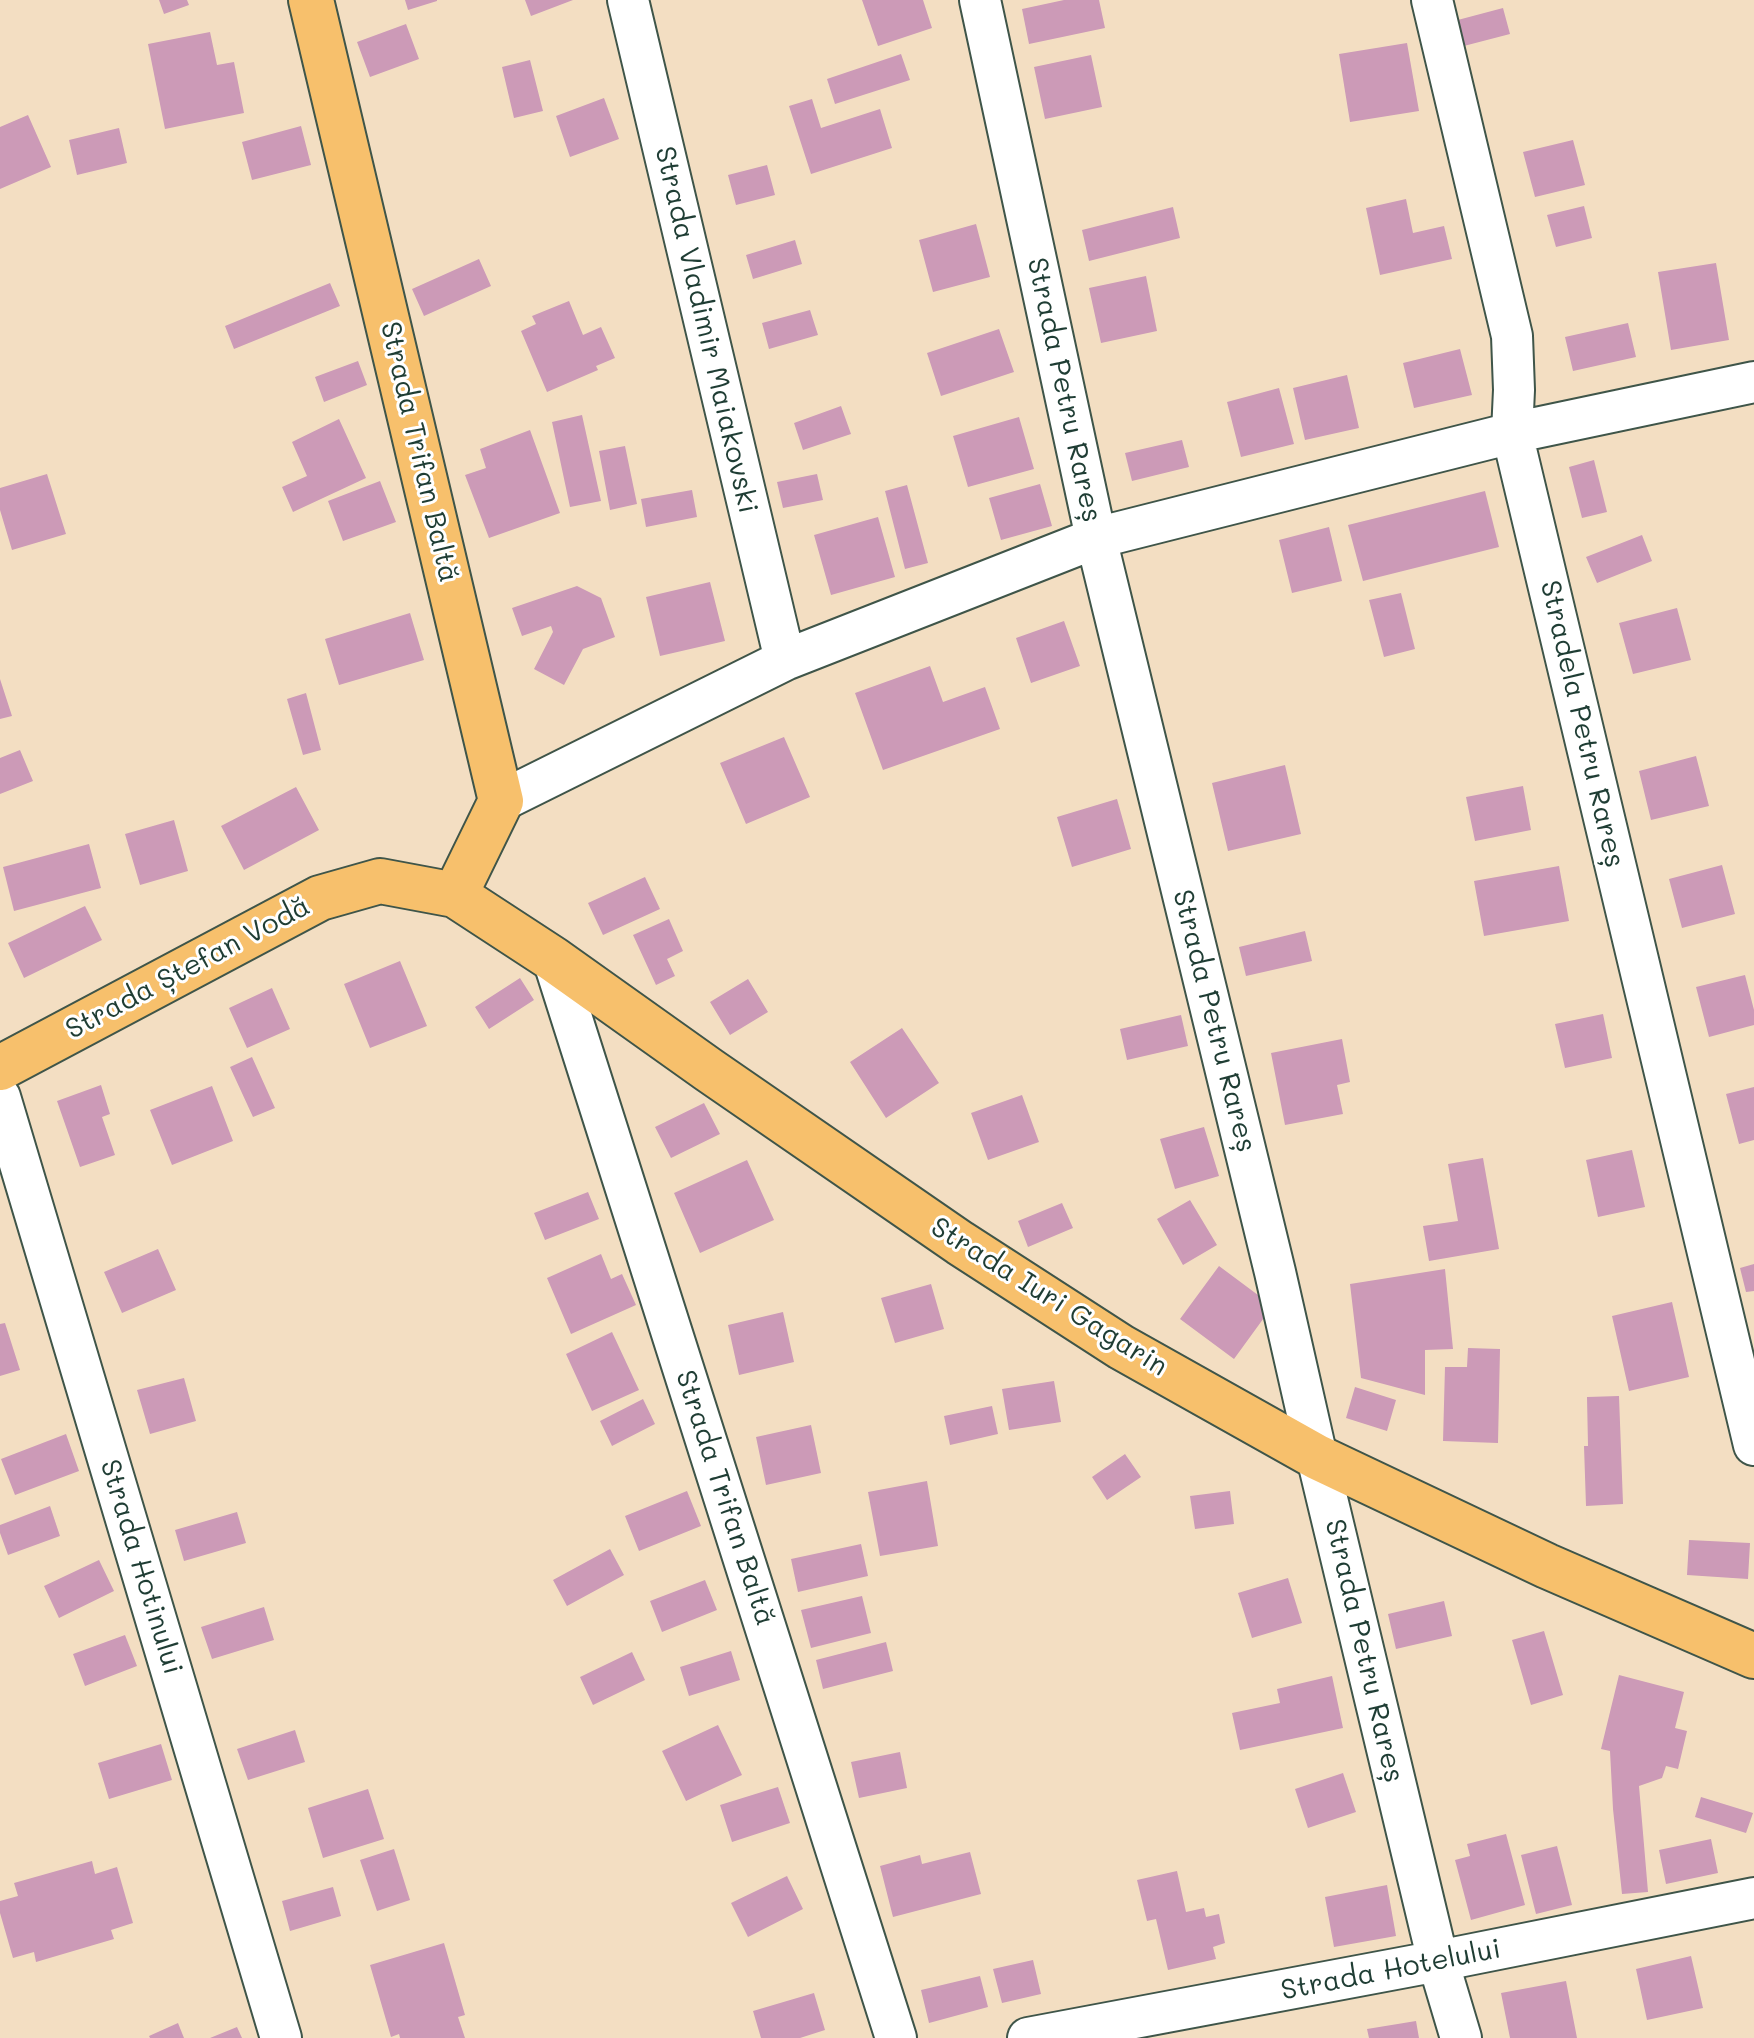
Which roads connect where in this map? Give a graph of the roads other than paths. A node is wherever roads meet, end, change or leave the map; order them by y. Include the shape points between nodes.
1 (311, 0) edge
2 (628, 0) edge
3 (980, 0) edge
4 (1432, 0) edge
5 (1754, 382) edge
6 (1512, 433) junction
7 (1096, 538) junction
8 (785, 660) junction
9 (501, 801) junction
10 (380, 881) joint
11 (455, 895) junction
12 (553, 959) junction
13 (0, 1068) edge
14 (0, 1097) edge
15 (1754, 1445) edge
16 (1317, 1457) junction
17 (1754, 1656) edge
18 (1754, 1898) edge
19 (1438, 1961) junction
20 (281, 2038) edge
21 (896, 2038) edge
22 (1028, 2038) edge
23 (1461, 2038) edge

1 - 9 main road, Strada Trifan Baltă
2 - 8 street, Strada Vladimir Maiakovski
3 - 7 street, Strada Petru Rareș
4 - 6 street, Stradela Petru Rareș via 1512,336
5 - 6 street
6 - 7 street
6 - 15 street, Stradela Petru Rareș
7 - 8 street
7 - 16 street, Strada Petru Rareș
8 - 9 street
9 - 11 main road
10 - 11 main road, Strada Iuri Gagarin
10 - 13 main road, Strada Ștefan Vodă via 320,898
11 - 12 main road, Strada Iuri Gagarin
12 - 16 main road, Strada Iuri Gagarin via 960,1243 1121,1347
12 - 21 street, Strada Trifan Baltă
14 - 20 street, Strada Hotinului
16 - 17 main road, Strada Iuri Gagarin
16 - 19 street, Strada Petru Rareș
18 - 19 street, Strada Hotelului
19 - 22 street, Strada Hotelului
19 - 23 street, Strada Petru Rareș

